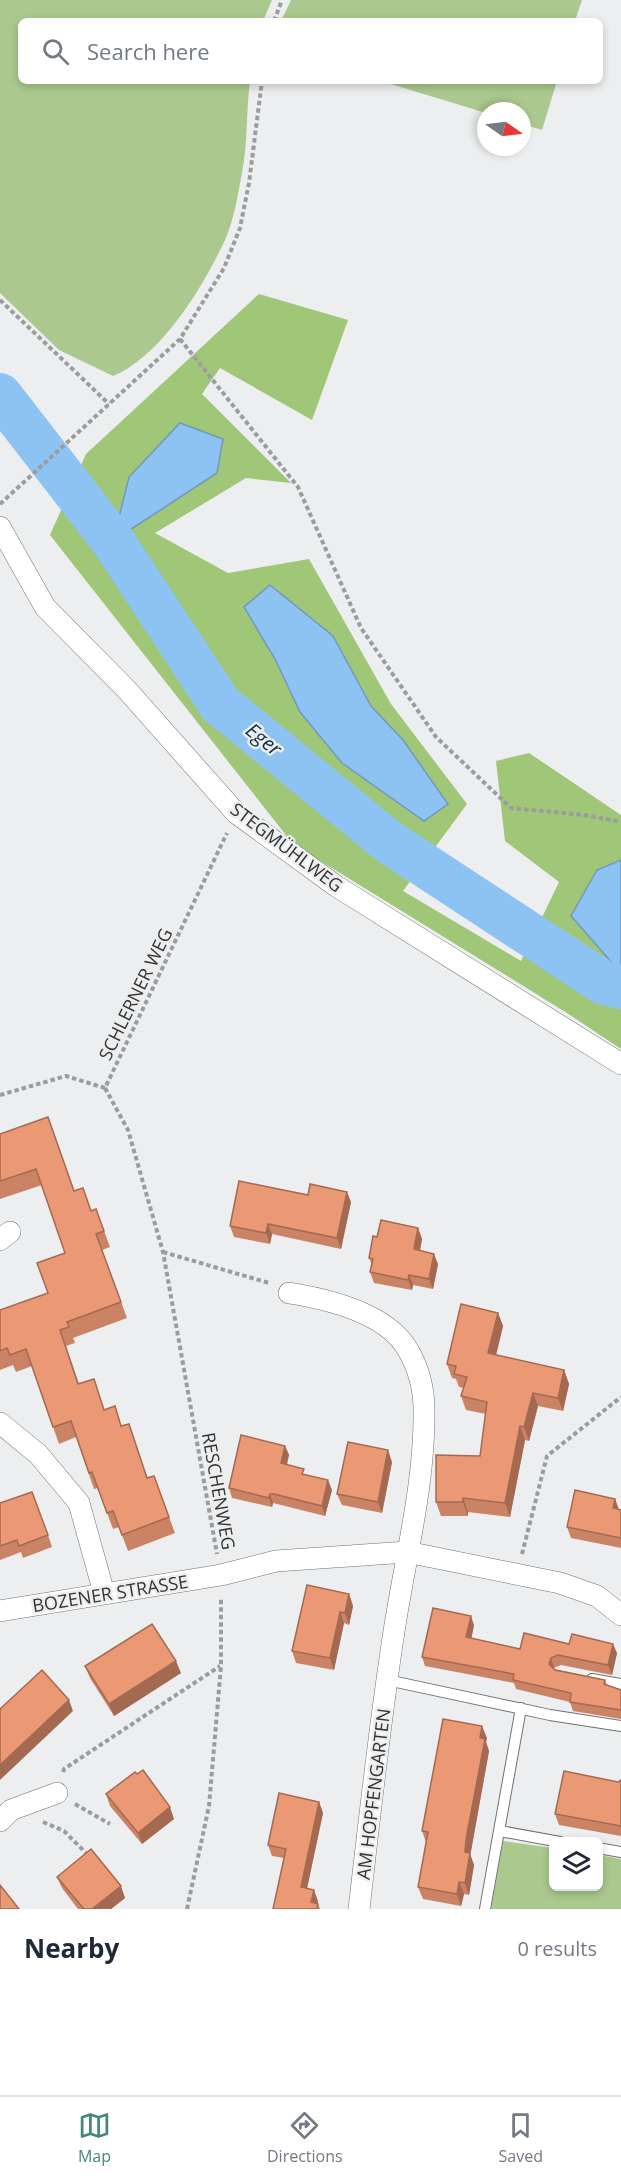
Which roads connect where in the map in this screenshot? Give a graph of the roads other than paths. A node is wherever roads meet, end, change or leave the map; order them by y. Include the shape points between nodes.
1 (0, 527) edge
2 (621, 1064) edge
3 (289, 1293) road end
4 (0, 1423) edge
5 (407, 1552) junction
6 (104, 1593) junction
7 (0, 1611) edge
8 (621, 1615) edge
9 (580, 1676) edge
10 (387, 1680) junction
11 (621, 1684) edge
12 (521, 1708) junction
13 (621, 1726) edge
14 (57, 1793) road end
15 (5, 1815) edge
16 (500, 1831) junction
17 (549, 1840) edge
18 (603, 1849) edge
19 (621, 1852) edge
20 (359, 1909) edge
21 (485, 1909) edge

1 - 2 street, STEGMÜHLWEG via 45,607 127,690 236,813 336,886
3 - 5 street, AM HOPFENGARTEN via 336,1301 384,1325 407,1347 421,1377 422,1458
4 - 6 street via 38,1454 79,1503
5 - 6 street, BOZENER STRASSE via 276,1562 221,1575
5 - 8 street via 518,1573 597,1596
5 - 10 street, AM HOPFENGARTEN
6 - 7 street, BOZENER STRASSE
9 - 11 lane
10 - 12 lane
10 - 20 street, AM HOPFENGARTEN
12 - 13 lane
12 - 16 lane
14 - 15 street
16 - 17 lane
16 - 21 lane
18 - 19 lane

